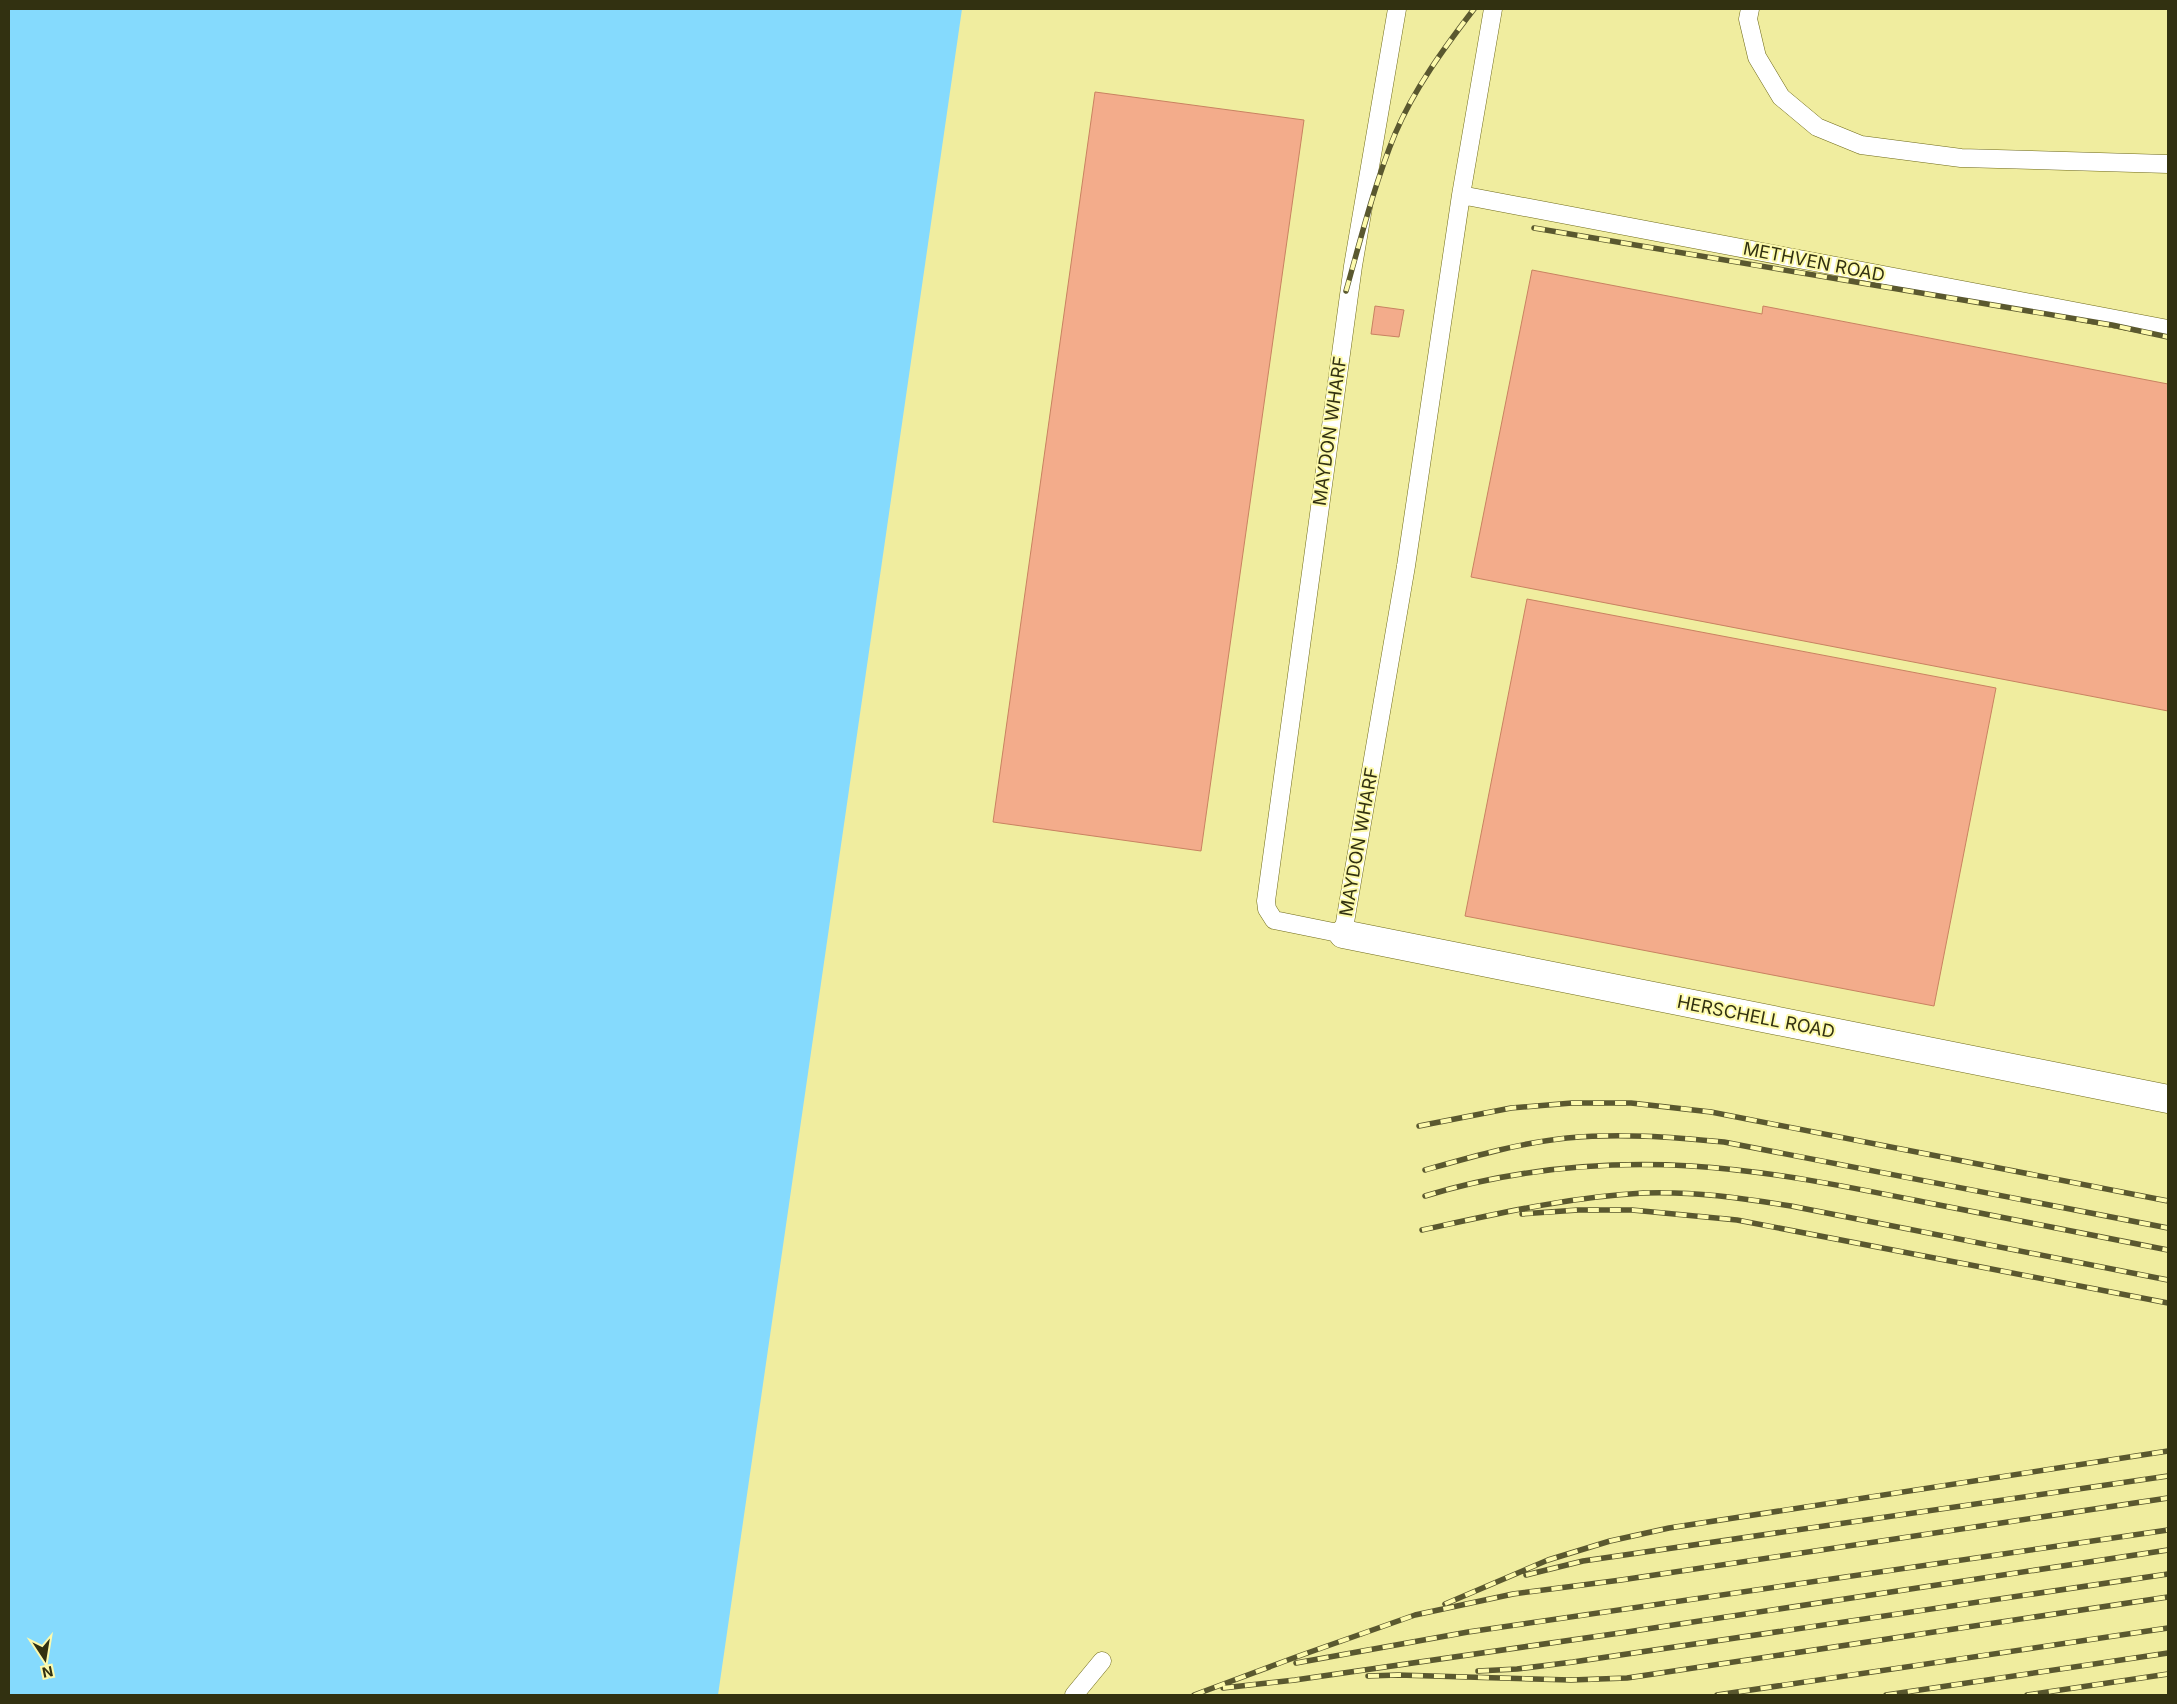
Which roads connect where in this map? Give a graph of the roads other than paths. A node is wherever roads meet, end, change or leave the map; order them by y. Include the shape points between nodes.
1 (1397, 9) edge
2 (1493, 9) edge
3 (1750, 9) edge
4 (2168, 164) edge
5 (1460, 195) junction
6 (2168, 329) edge
7 (1343, 934) junction
8 (2168, 1099) edge
9 (1102, 1662) dead end
10 (1074, 1695) edge

1 - 7 lane, MAYDON WHARF via 1353,266 1266,901 1274,920
2 - 5 lane, MAYDON WHARF
3 - 4 lane via 1748,19 1756,57 1781,97 1817,127 1861,145 1961,158
5 - 6 lane, METHVEN ROAD
5 - 7 lane, MAYDON WHARF via 1406,566
7 - 8 street, HERSCHELL ROAD
9 - 10 lane

